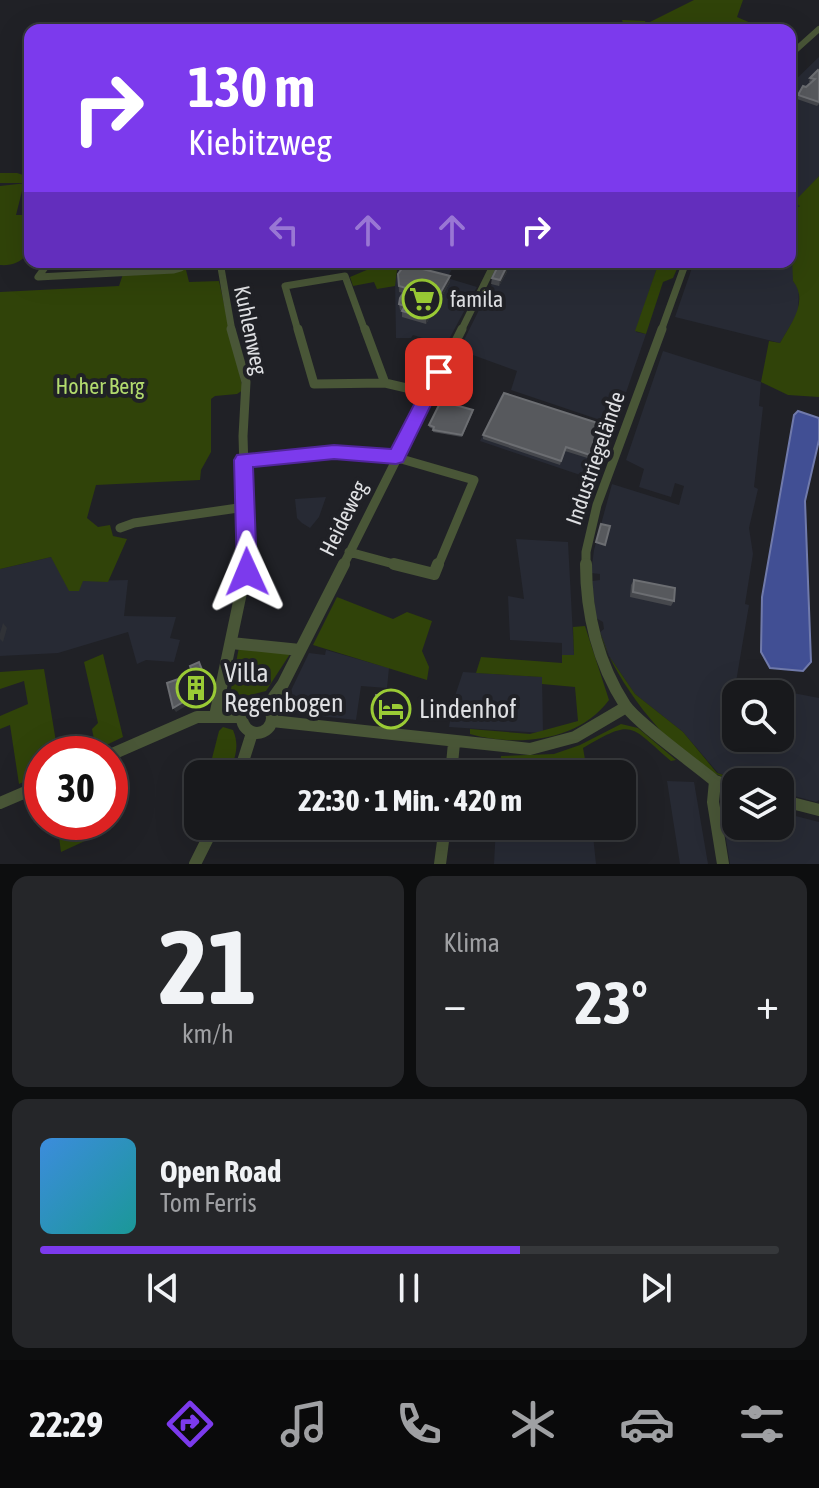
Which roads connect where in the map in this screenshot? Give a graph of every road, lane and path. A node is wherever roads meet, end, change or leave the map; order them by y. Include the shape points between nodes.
1 (819, 29) edge
2 (796, 49) edge
3 (45, 268) edge
4 (181, 268) edge
5 (221, 268) edge
6 (492, 268) edge
7 (684, 268) edge
8 (385, 383) junction
9 (428, 393) junction
10 (396, 457) junction
11 (243, 460) junction
12 (245, 507) junction
13 (120, 528) dead end
14 (349, 552) junction
15 (231, 643) junction
16 (300, 650) junction
17 (268, 705) junction
18 (626, 707) junction
19 (215, 716) junction
20 (242, 717) junction
21 (272, 721) junction
22 (252, 733) junction
23 (454, 743) junction
24 (128, 747) edge
25 (243, 760) edge
26 (452, 760) edge
27 (715, 781) junction
28 (722, 783) edge
29 (24, 793) edge
30 (0, 803) edge
31 (794, 804) edge
32 (819, 810) edge
33 (207, 840) edge
34 (443, 840) edge
35 (195, 864) edge
36 (440, 864) edge
37 (723, 864) edge

1 - 2 street
3 - 4 street via 38,277
5 - 11 street, Kuhlenweg via 246,382
6 - 9 street, Heideweg
7 - 18 street, Industriegelände via 597,505 586,552 590,624
8 - 8 street via 345,276 285,286 314,384
8 - 9 street
9 - 10 street, Heideweg
10 - 11 street via 334,452
10 - 14 street, Heideweg
10 - 14 street via 474,480 434,574
11 - 12 street, Kuhlenweg
12 - 13 street
12 - 15 street, Kuhlenweg via 247,572
14 - 16 street, Heideweg
15 - 16 street
15 - 19 street, Kuhlenweg
16 - 17 street, Heideweg
17 - 20 street via 250,705
17 - 21 street
18 - 23 street via 554,745 530,749
18 - 27 street, Industriegelände
19 - 20 street
19 - 24 street via 188,721
20 - 22 street
21 - 22 street via 262,732
21 - 23 street
22 - 25 street
23 - 26 street
27 - 28 street
27 - 37 street via 713,802
29 - 30 street
31 - 32 street
33 - 35 street
34 - 36 street

